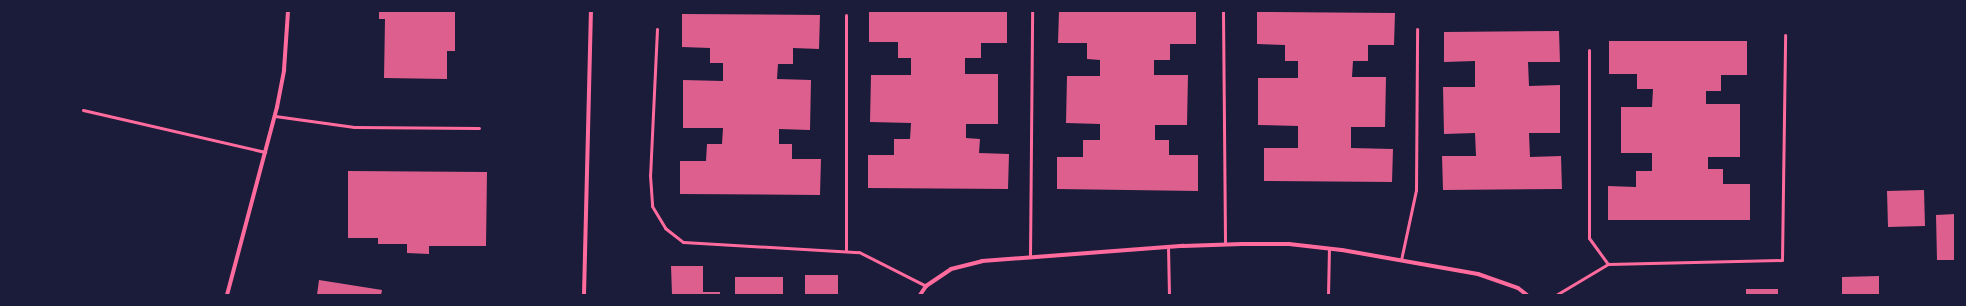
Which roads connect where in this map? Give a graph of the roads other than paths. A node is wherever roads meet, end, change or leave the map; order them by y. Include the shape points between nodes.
1 (288, 11) edge
2 (591, 11) edge
3 (1032, 11) edge
4 (1223, 11) edge
5 (846, 16) dead end
6 (657, 29) dead end
7 (1417, 29) dead end
8 (1785, 36) dead end
9 (1589, 50) dead end
10 (83, 110) dead end
11 (275, 116) junction
12 (479, 128) dead end
13 (265, 152) junction
14 (1225, 244) junction
15 (1168, 247) junction
16 (1329, 249) junction
17 (846, 251) junction
18 (1030, 257) junction
19 (1401, 260) junction
20 (1608, 264) junction
21 (926, 286) junction
22 (227, 295) edge
23 (584, 295) edge
24 (920, 295) edge
25 (1169, 295) edge
26 (1328, 295) edge
27 (1527, 295) edge
28 (1556, 295) edge

1 - 11 street via 284,70
2 - 23 street
3 - 18 lane
4 - 14 lane
5 - 17 lane
6 - 17 lane via 650,175 652,206 665,228 683,242
7 - 19 lane via 1416,190
8 - 20 lane via 1782,260
9 - 20 lane via 1589,238
10 - 13 lane
11 - 12 lane via 354,126
11 - 13 street
13 - 22 street
14 - 15 street
14 - 16 street via 1289,244
15 - 18 street
15 - 25 lane
16 - 19 street
16 - 26 lane
17 - 21 lane via 859,252
18 - 21 street via 982,261 951,269
19 - 27 street via 1478,274 1518,288
20 - 28 lane
21 - 24 street

